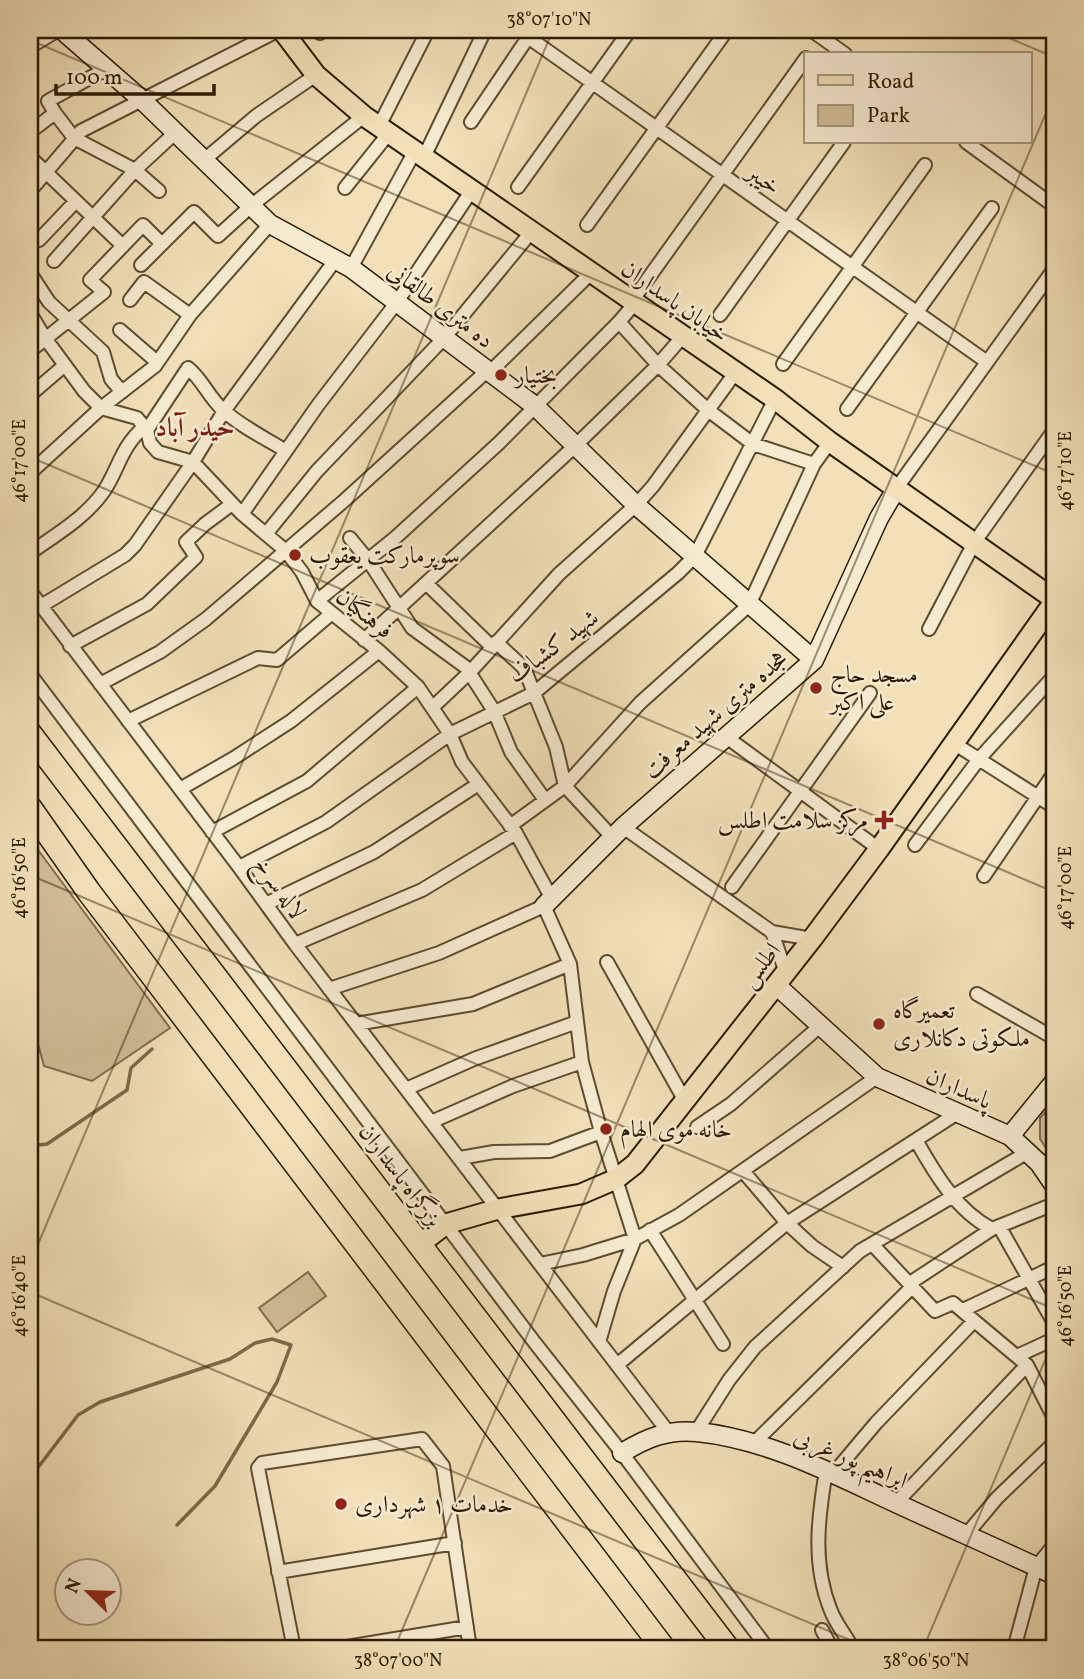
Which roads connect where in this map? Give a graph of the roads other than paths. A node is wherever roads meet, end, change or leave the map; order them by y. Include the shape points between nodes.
1 (89, 30) edge
2 (280, 30) edge
3 (428, 30) edge
4 (485, 30) edge
5 (630, 30) edge
6 (727, 30) edge
7 (63, 32) edge
8 (527, 32) edge
9 (816, 33) edge
10 (30, 47) edge
11 (809, 52) edge
12 (842, 52) edge
13 (804, 60) edge
14 (106, 68) junction
15 (316, 75) junction
16 (592, 83) junction
17 (142, 100) junction
18 (55, 113) junction
19 (471, 122) dead end
20 (377, 125) junction
21 (656, 128) junction
22 (30, 132) edge
23 (176, 132) junction
24 (74, 138) junction
25 (843, 144) edge
26 (968, 144) edge
27 (420, 154) junction
28 (30, 157) edge
29 (204, 160) junction
30 (925, 165) dead end
31 (135, 170) junction
32 (46, 172) junction
33 (722, 175) junction
34 (518, 187) dead end
35 (345, 188) dead end
36 (472, 190) junction
37 (30, 191) edge
38 (159, 191) dead end
39 (76, 201) junction
40 (252, 205) junction
41 (1054, 206) edge
42 (992, 208) dead end
43 (93, 217) junction
44 (788, 221) junction
45 (270, 223) junction
46 (587, 225) dead end
47 (532, 232) junction
48 (39, 240) dead end
49 (162, 244) junction
50 (123, 246) junction
51 (54, 261) dead end
52 (343, 264) junction
53 (141, 265) dead end
54 (851, 266) junction
55 (1054, 269) edge
56 (30, 273) edge
57 (591, 273) junction
58 (130, 300) dead end
59 (397, 302) junction
60 (633, 302) junction
61 (916, 311) junction
62 (30, 313) edge
63 (190, 315) junction
64 (720, 315) dead end
65 (69, 320) junction
66 (619, 322) junction
67 (120, 330) dead end
68 (682, 336) junction
69 (445, 337) junction
70 (45, 338) junction
71 (30, 351) edge
72 (157, 362) junction
73 (987, 362) junction
74 (783, 364) dead end
75 (65, 365) junction
76 (658, 365) junction
77 (489, 371) junction
78 (735, 373) junction
79 (122, 392) junction
80 (30, 395) edge
81 (775, 399) junction
82 (534, 406) junction
83 (101, 408) junction
84 (847, 409) dead end
85 (708, 410) junction
86 (224, 411) junction
87 (146, 429) junction
88 (1054, 430) edge
89 (830, 442) junction
90 (753, 444) junction
91 (575, 446) junction
92 (286, 452) junction
93 (193, 462) junction
94 (814, 464) junction
95 (30, 473) edge
96 (896, 489) junction
97 (232, 504) junction
98 (636, 505) junction
99 (242, 514) junction
100 (265, 534) junction
101 (350, 538) dead end
102 (974, 543) junction
103 (286, 551) junction
104 (30, 553) edge
105 (695, 556) junction
106 (368, 560) junction
107 (427, 584) junction
108 (30, 591) edge
109 (317, 601) junction
110 (1054, 601) edge
111 (749, 605) junction
112 (41, 606) junction
113 (400, 609) junction
114 (332, 613) junction
115 (929, 629) dead end
116 (365, 640) junction
117 (494, 644) junction
118 (70, 646) junction
119 (379, 651) junction
120 (814, 660) junction
121 (470, 672) junction
122 (30, 674) edge
123 (1054, 676) edge
124 (100, 684) junction
125 (418, 687) junction
126 (534, 693) junction
127 (870, 693) dead end
128 (433, 707) junction
129 (494, 711) junction
130 (128, 721) junction
131 (30, 734) edge
132 (450, 734) junction
133 (725, 736) junction
134 (955, 744) junction
135 (979, 759) junction
136 (1054, 773) edge
137 (477, 785) junction
138 (565, 786) junction
139 (180, 789) junction
140 (800, 791) junction
141 (1038, 797) junction
142 (545, 800) junction
143 (1054, 807) edge
144 (30, 808) edge
145 (513, 830) junction
146 (212, 832) junction
147 (618, 832) junction
148 (915, 845) dead end
149 (879, 849) junction
150 (239, 867) junction
151 (984, 876) dead end
152 (732, 887) dead end
153 (548, 903) junction
154 (266, 904) junction
155 (772, 932) junction
156 (812, 939) junction
157 (295, 944) junction
158 (607, 962) dead end
159 (570, 964) junction
160 (781, 979) junction
161 (329, 989) junction
162 (977, 994) dead end
163 (577, 1022) junction
164 (356, 1024) junction
165 (820, 1026) junction
166 (1054, 1038) edge
167 (582, 1062) junction
168 (877, 1077) junction
169 (1054, 1082) edge
170 (406, 1089) junction
171 (685, 1101) junction
172 (956, 1114) junction
173 (431, 1122) junction
174 (697, 1127) dead end
175 (601, 1132) junction
176 (1010, 1136) junction
177 (916, 1140) junction
178 (1028, 1152) junction
179 (460, 1158) junction
180 (743, 1171) junction
181 (616, 1179) junction
182 (1054, 1185) edge
183 (954, 1195) junction
184 (1054, 1204) edge
185 (498, 1209) junction
186 (787, 1223) junction
187 (446, 1224) junction
188 (996, 1227) junction
189 (650, 1230) junction
190 (635, 1239) junction
191 (420, 1244) junction
192 (872, 1244) junction
193 (540, 1264) junction
194 (843, 1267) junction
195 (1054, 1267) edge
196 (1029, 1278) junction
197 (911, 1284) junction
198 (694, 1300) junction
199 (963, 1310) junction
200 (974, 1321) junction
201 (1054, 1323) edge
202 (1054, 1339) edge
203 (599, 1342) junction
204 (723, 1344) dead end
205 (1022, 1360) junction
206 (617, 1365) junction
207 (1054, 1418) edge
208 (696, 1432) junction
209 (669, 1433) junction
210 (754, 1443) junction
211 (1054, 1443) edge
212 (622, 1453) junction
213 (830, 1473) junction
214 (895, 1503) junction
215 (966, 1535) junction
216 (455, 1543) junction
217 (1054, 1545) edge
218 (1036, 1567) junction
219 (278, 1572) junction
220 (1054, 1575) edge
221 (467, 1627) junction
222 (822, 1630) dead end
223 (850, 1644) dead end
224 (294, 1649) edge
225 (335, 1649) edge
226 (470, 1649) edge
227 (664, 1649) edge
228 (728, 1649) edge
229 (768, 1649) edge
230 (832, 1649) edge
231 (1014, 1649) edge

1 - 7 street
2 - 15 main road, خیابان پاسداران
2 - 17 street
3 - 20 street
4 - 27 street
5 - 16 street
6 - 21 street
7 - 10 street
7 - 14 street, ده متری طالقانی
8 - 16 street, خیبر
8 - 19 street
9 - 11 street
9 - 12 street
13 - 33 street
14 - 17 street, ده متری طالقانی
14 - 18 street via 48,100
15 - 20 main road, خیابان پاسداران
15 - 29 street via 256,116
16 - 21 street, خیبر
16 - 34 street
17 - 23 street, ده متری طالقانی
17 - 24 street
18 - 22 street
18 - 24 street
20 - 27 main road, خیابان پاسداران
20 - 35 street
20 - 40 street
21 - 33 street, خیبر
21 - 46 street
23 - 29 street, ده متری طالقانی
23 - 31 street
24 - 31 street
24 - 32 street
25 - 44 street
26 - 41 street
27 - 36 main road, خیابان پاسداران
27 - 52 street
28 - 32 street
29 - 40 street, ده متری طالقانی
30 - 54 street
31 - 38 street
31 - 43 street
32 - 37 street
32 - 39 street
33 - 44 street, خیبر
33 - 60 street
36 - 47 main road, خیابان پاسداران
36 - 59 street
39 - 43 street
39 - 48 street
40 - 45 street, ده متری طالقانی
40 - 49 street via 218,236 194,212
42 - 61 street
43 - 50 street
43 - 51 street
44 - 54 street, خیبر
44 - 64 street
45 - 52 street, ده متری طالقانی
45 - 63 street
47 - 57 main road, خیابان پاسداران
47 - 69 street
49 - 50 street via 142,225
49 - 53 street
50 - 65 street via 90,280 104,292
52 - 59 street, ده متری طالقانی
52 - 86 street
54 - 61 street, خیبر
54 - 74 street
55 - 73 street, هجده متری شهید معرفت
56 - 65 street via 48,302
57 - 60 main road, خیابان پاسداران
57 - 77 street
58 - 63 street via 145,282
59 - 69 street, ده متری طالقانی
59 - 92 street
60 - 66 street
60 - 68 main road, خیابان پاسداران
61 - 73 street, خیبر
61 - 84 street
62 - 70 street
63 - 72 street
65 - 70 street
65 - 79 street via 103,352 111,379
66 - 76 street
66 - 82 street
67 - 72 street
68 - 76 street
68 - 78 main road, خیابان پاسداران
69 - 77 street, ده متری طالقانی
69 - 100 street via 317,471
70 - 71 street
70 - 75 street
72 - 79 street
73 - 96 street, هجده متری شهید معرفت
75 - 80 street
75 - 83 street
76 - 85 street
76 - 91 street
77 - 82 street, ده متری طالقانی
77 - 103 street
78 - 81 main road, خیابان پاسداران
78 - 85 street
79 - 83 street
81 - 89 main road, خیابان پاسداران
81 - 90 street, شهید کشباف
82 - 91 street, ده متری طالقانی
82 - 106 street via 490,452
83 - 87 street via 137,418
83 - 95 street
85 - 90 street
85 - 98 street
86 - 87 street via 188,368
86 - 92 street
86 - 93 street
87 - 93 street via 159,452
87 - 104 street via 121,454 105,489 86,514
88 - 102 street
89 - 94 street
89 - 96 main road, خیابان پاسداران
90 - 94 street
90 - 105 street, شهید کشباف
91 - 98 street, ده متری طالقانی
91 - 107 street
92 - 99 street
93 - 97 street, فرهنگیان
93 - 112 street via 125,555
94 - 111 street
96 - 102 main road, خیابان پاسداران
96 - 120 street, هجده متری شهید معرفت
97 - 99 street, فرهنگیان
97 - 118 street via 186,542 196,557 147,604
98 - 105 street, ده متری طالقانی
98 - 117 street via 559,574
99 - 100 street, فرهنگیان
100 - 103 street, فرهنگیان
101 - 106 street
102 - 110 main road, خیابان پاسداران
102 - 115 street
103 - 109 street, فرهنگیان
103 - 124 street via 160,652
105 - 111 street, ده متری طالقانی
105 - 126 street, شهید کشباف
106 - 109 street
106 - 113 street
107 - 113 street
107 - 117 street
108 - 112 street, لاله سرخ
109 - 114 street, فرهنگیان
110 - 134 main road, اطلس
111 - 120 street, ده متری طالقانی
111 - 138 street via 640,704
112 - 118 street, لاله سرخ
113 - 116 street
113 - 121 street via 412,628
114 - 116 street, فرهنگیان
114 - 130 street via 277,660 258,658
116 - 119 street, فرهنگیان
117 - 121 street
117 - 126 street via 524,668
118 - 124 street, لاله سرخ
119 - 125 street, فرهنگیان
119 - 139 street via 291,721
120 - 133 street, هجده متری شهید معرفت
121 - 128 street
121 - 129 street
122 - 187 street
123 - 135 street
124 - 130 street, لاله سرخ
125 - 128 street, فرهنگیان
125 - 146 street via 307,781
126 - 129 street, شهید کشباف
126 - 138 street
127 - 140 street
128 - 132 street, فرهنگیان
129 - 132 street, شهید کشباف
129 - 142 street via 511,752
130 - 139 street, لاله سرخ
131 - 191 highway, بزرگراه پاسداران
132 - 137 street, فرهنگیان
132 - 150 street, شهید کشباف via 326,822
133 - 140 street
133 - 147 street, هجده متری شهید معرفت
134 - 135 street
134 - 149 main road, اطلس
135 - 141 street
135 - 148 street
136 - 141 street
137 - 145 street, فرهنگیان
137 - 154 street via 374,852
138 - 142 street
138 - 147 street
139 - 146 street, لاله سرخ
140 - 149 street
140 - 152 street
141 - 143 street
141 - 151 street
142 - 145 street
144 - 227 highway
145 - 153 street, فرهنگیان
145 - 157 street via 422,890
146 - 150 street, لاله سرخ
147 - 153 street, هجده متری شهید معرفت
147 - 155 street
149 - 156 main road, اطلس
150 - 154 street, لاله سرخ
153 - 159 street, فرهنگیان
153 - 161 street, هجده متری شهید معرفت via 439,953
154 - 157 street, لاله سرخ
155 - 156 street
155 - 160 street
156 - 160 main road, اطلس
157 - 161 street, لاله سرخ
158 - 171 street
159 - 163 street, فرهنگیان
159 - 164 street via 473,1004
160 - 165 street, پاسداران
160 - 171 main road, اطلس
161 - 164 street, لاله سرخ
162 - 166 street
163 - 167 street, فرهنگیان
163 - 170 street
164 - 170 street, لاله سرخ
165 - 168 street, پاسداران
165 - 174 street via 731,1104
167 - 173 street
167 - 175 street, فرهنگیان
168 - 172 street, پاسداران
168 - 180 street
169 - 176 street
170 - 173 street, لاله سرخ
171 - 181 main road, اطلس via 635,1164
172 - 176 street, پاسداران
172 - 177 street
173 - 179 street, لاله سرخ
175 - 179 street via 550,1151
175 - 181 street, فرهنگیان
176 - 178 street, پاسداران
177 - 183 street via 934,1173
177 - 186 street
178 - 182 street, پاسداران
178 - 183 street
179 - 185 street, لاله سرخ
180 - 186 street
180 - 189 street via 679,1216
181 - 185 main road, اطلس via 581,1194
181 - 190 street, فرهنگیان
183 - 188 street via 974,1219
183 - 192 street
184 - 188 street
185 - 187 main road, اطلس
185 - 193 street, لاله سرخ
186 - 194 street
186 - 198 street
187 - 191 main road, اطلس
187 - 212 street
188 - 196 street
188 - 197 street
189 - 190 street
189 - 198 street
190 - 193 street
190 - 203 street
191 - 228 highway, بزرگراه پاسداران
192 - 194 street
192 - 197 street
193 - 203 street, لاله سرخ
194 - 208 street via 755,1346
195 - 196 street
196 - 199 street
196 - 201 street
197 - 199 street via 935,1311 953,1304
197 - 210 street
198 - 204 street
198 - 206 street
199 - 200 street
200 - 205 street
200 - 213 street
202 - 205 street
203 - 206 street, لاله سرخ
205 - 207 street
205 - 214 street
206 - 209 street, لاله سرخ
208 - 209 street, ابراهیم پور غربی
208 - 210 street, ابراهیم پور غربی
209 - 212 street, ابراهیم پور غربی via 645,1438
210 - 213 street, ابراهیم پور غربی
211 - 215 street
212 - 229 street
213 - 214 street, ابراهیم پور غربی
213 - 223 street via 818,1518 817,1556 831,1612
214 - 215 street, ابراهیم پور غربی
215 - 218 street, ابراهیم پور غربی
216 - 219 street
216 - 219 street via 443,1466 422,1439 262,1463 258,1468
216 - 221 street
217 - 218 street
218 - 220 street, ابراهیم پور غربی
218 - 231 street
219 - 224 street
221 - 225 street
221 - 226 street
222 - 230 street

